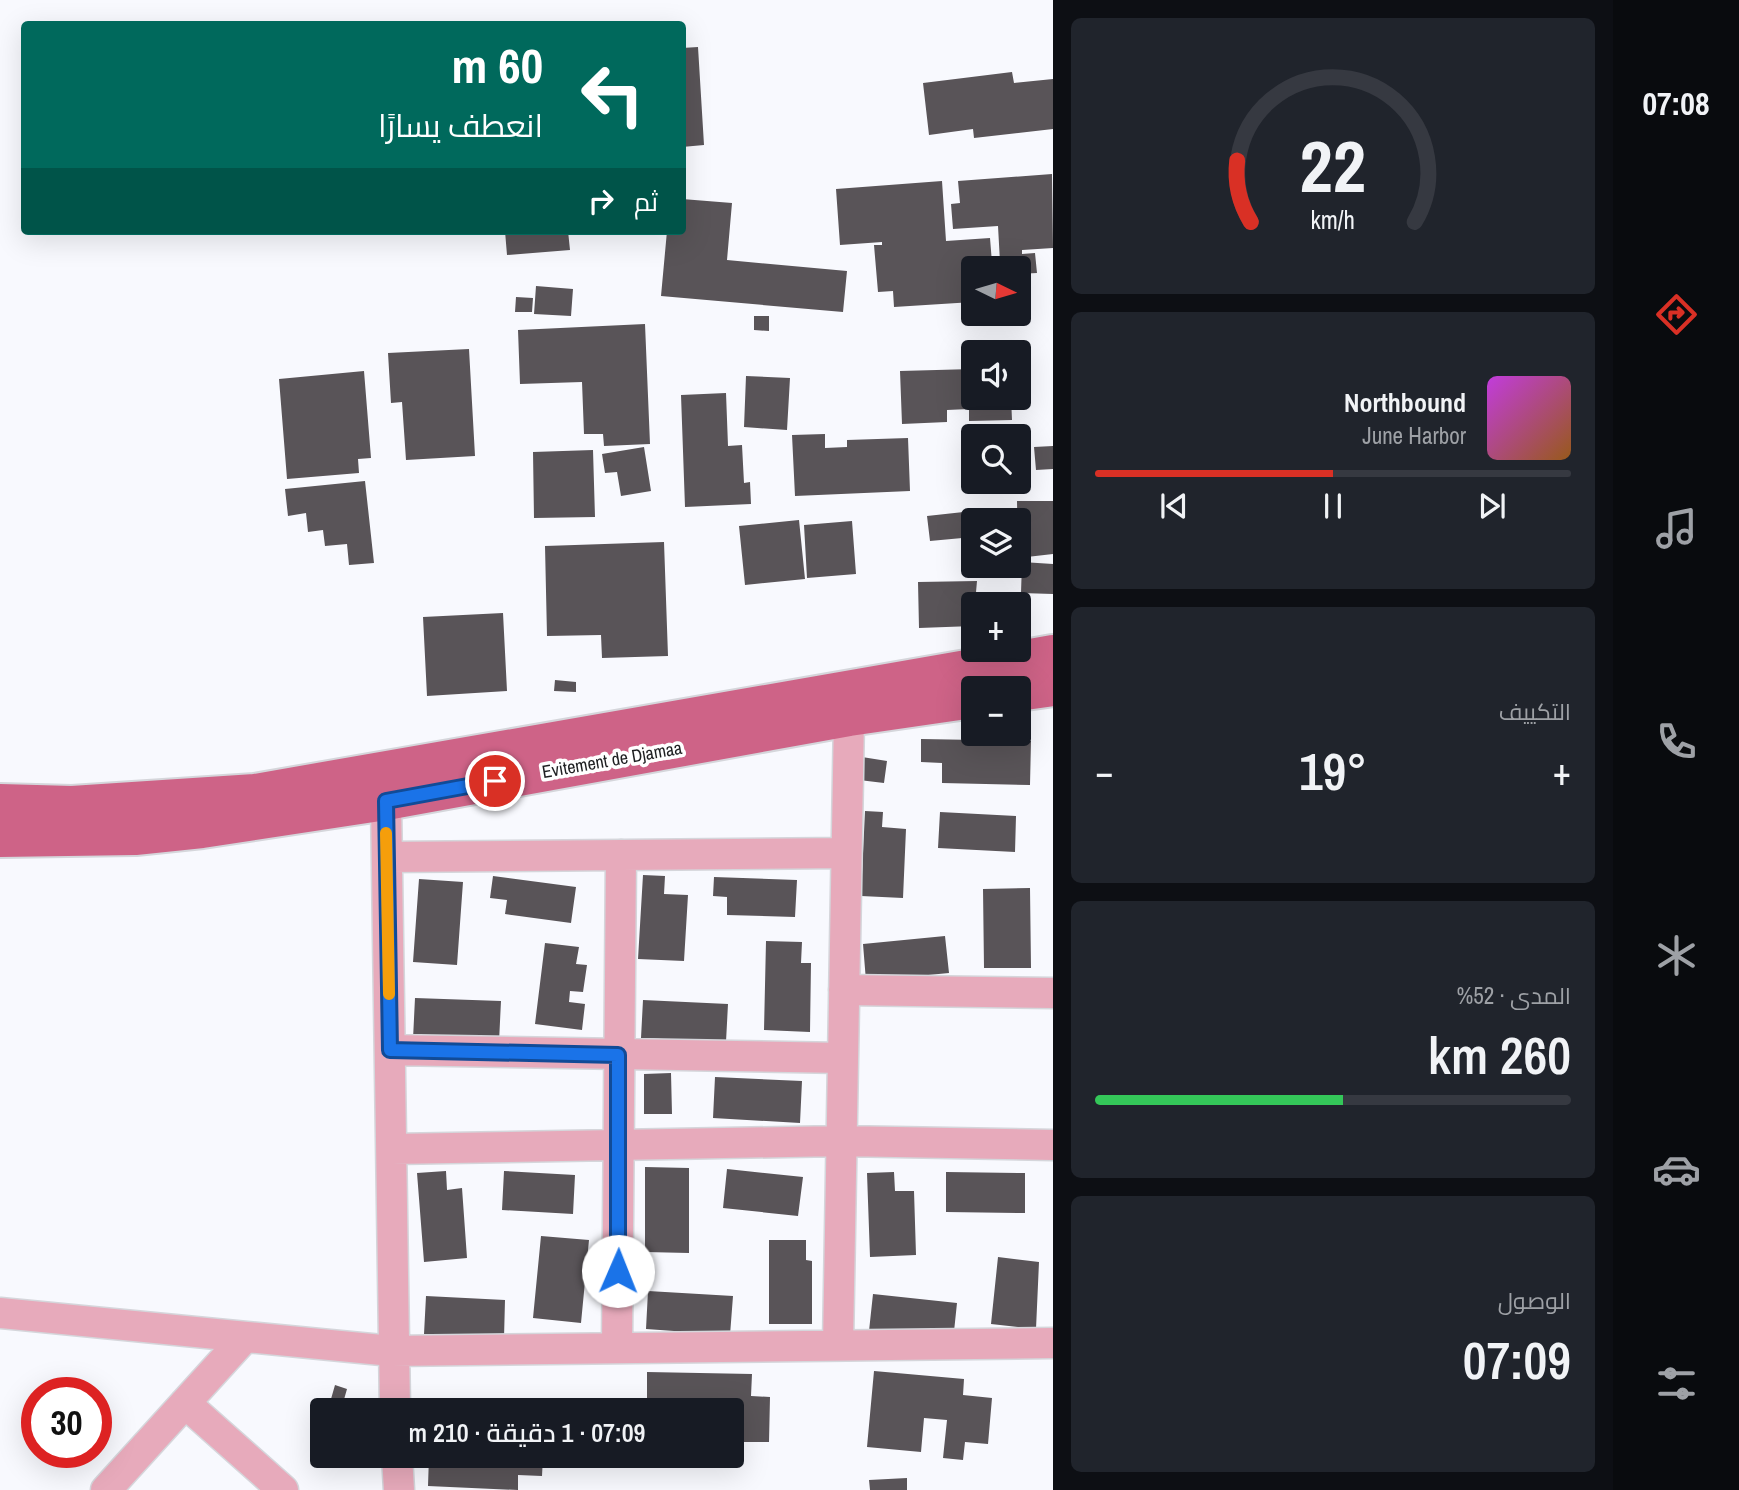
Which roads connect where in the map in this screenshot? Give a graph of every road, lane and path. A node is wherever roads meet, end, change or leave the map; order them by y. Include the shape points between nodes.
1 (1053, 654) edge
2 (1053, 687) edge
3 (1031, 690) edge
4 (961, 701) edge
5 (849, 717) junction
6 (386, 801) junction
7 (0, 803) edge
8 (0, 838) edge
9 (846, 853) junction
10 (621, 855) junction
11 (387, 857) junction
12 (844, 990) junction
13 (1053, 993) edge
14 (390, 1050) junction
15 (618, 1055) junction
16 (843, 1058) junction
17 (841, 1142) junction
18 (619, 1143) junction
19 (1053, 1145) edge
20 (392, 1149) junction
21 (0, 1313) edge
22 (245, 1337) junction
23 (1053, 1343) edge
24 (838, 1345) junction
25 (617, 1348) junction
26 (392, 1351) junction
27 (394, 1398) edge
28 (185, 1403) junction
29 (398, 1468) edge
30 (106, 1490) edge
31 (283, 1490) edge
32 (399, 1490) edge

1 - 7 main road via 255,793 72,805
2 - 3 main road
4 - 5 main road, Evitement de Djamaa
5 - 6 main road, Evitement de Djamaa
5 - 9 street
6 - 8 main road, Evitement de Djamaa via 135,836
6 - 11 street
9 - 10 street
9 - 12 street
10 - 11 street
10 - 15 street
11 - 14 street
12 - 13 street
12 - 16 street
14 - 15 street
14 - 20 street
15 - 16 street
15 - 18 street
16 - 17 street
17 - 18 street
17 - 19 street
17 - 24 street
18 - 20 street
18 - 25 street
20 - 26 street
21 - 22 street
22 - 26 street
22 - 28 street
23 - 24 street
24 - 25 street
25 - 26 street
26 - 27 street
28 - 30 street
28 - 31 street
29 - 32 street

